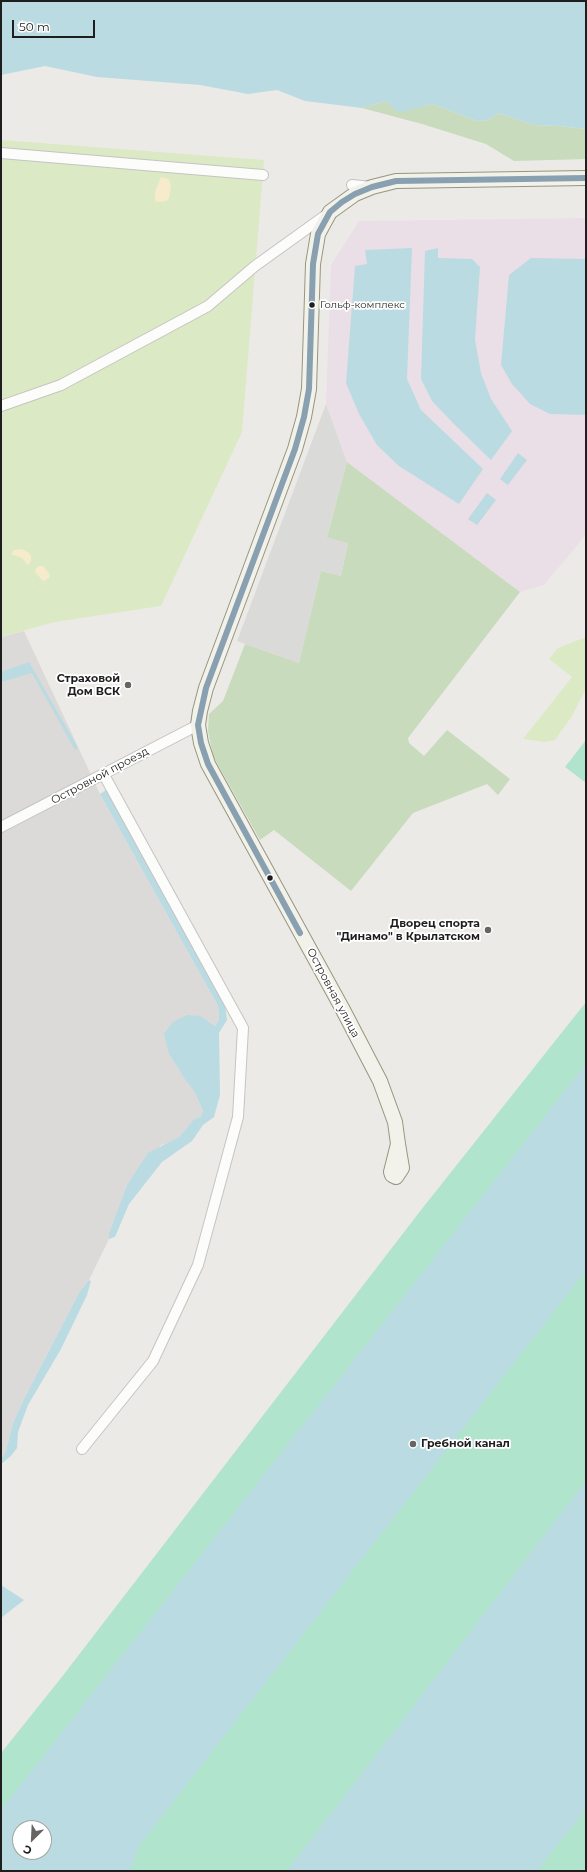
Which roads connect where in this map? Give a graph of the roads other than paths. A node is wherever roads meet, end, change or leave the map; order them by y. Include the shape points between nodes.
1 (1, 153) edge
2 (263, 175) dead end
3 (586, 178) edge
4 (352, 185) dead end
5 (372, 187) junction
6 (330, 212) junction
7 (1, 406) edge
8 (198, 725) junction
9 (104, 775) junction
10 (1, 827) edge
11 (402, 1168) dead end
12 (82, 1449) dead end

1 - 2 street
3 - 5 street, Островная улица via 417,180 396,181
4 - 5 street
5 - 6 street, Островная улица via 355,194
6 - 7 street via 255,266 208,306 61,385
6 - 8 street, Островная улица via 318,234 313,264 309,389 304,417 295,449 206,688
8 - 9 street, Островной проезд
8 - 11 street, Островная улица via 208,764 380,1081 395,1122
9 - 10 street, Островной проезд
9 - 12 street via 243,1028 238,1118 198,1265 154,1361

